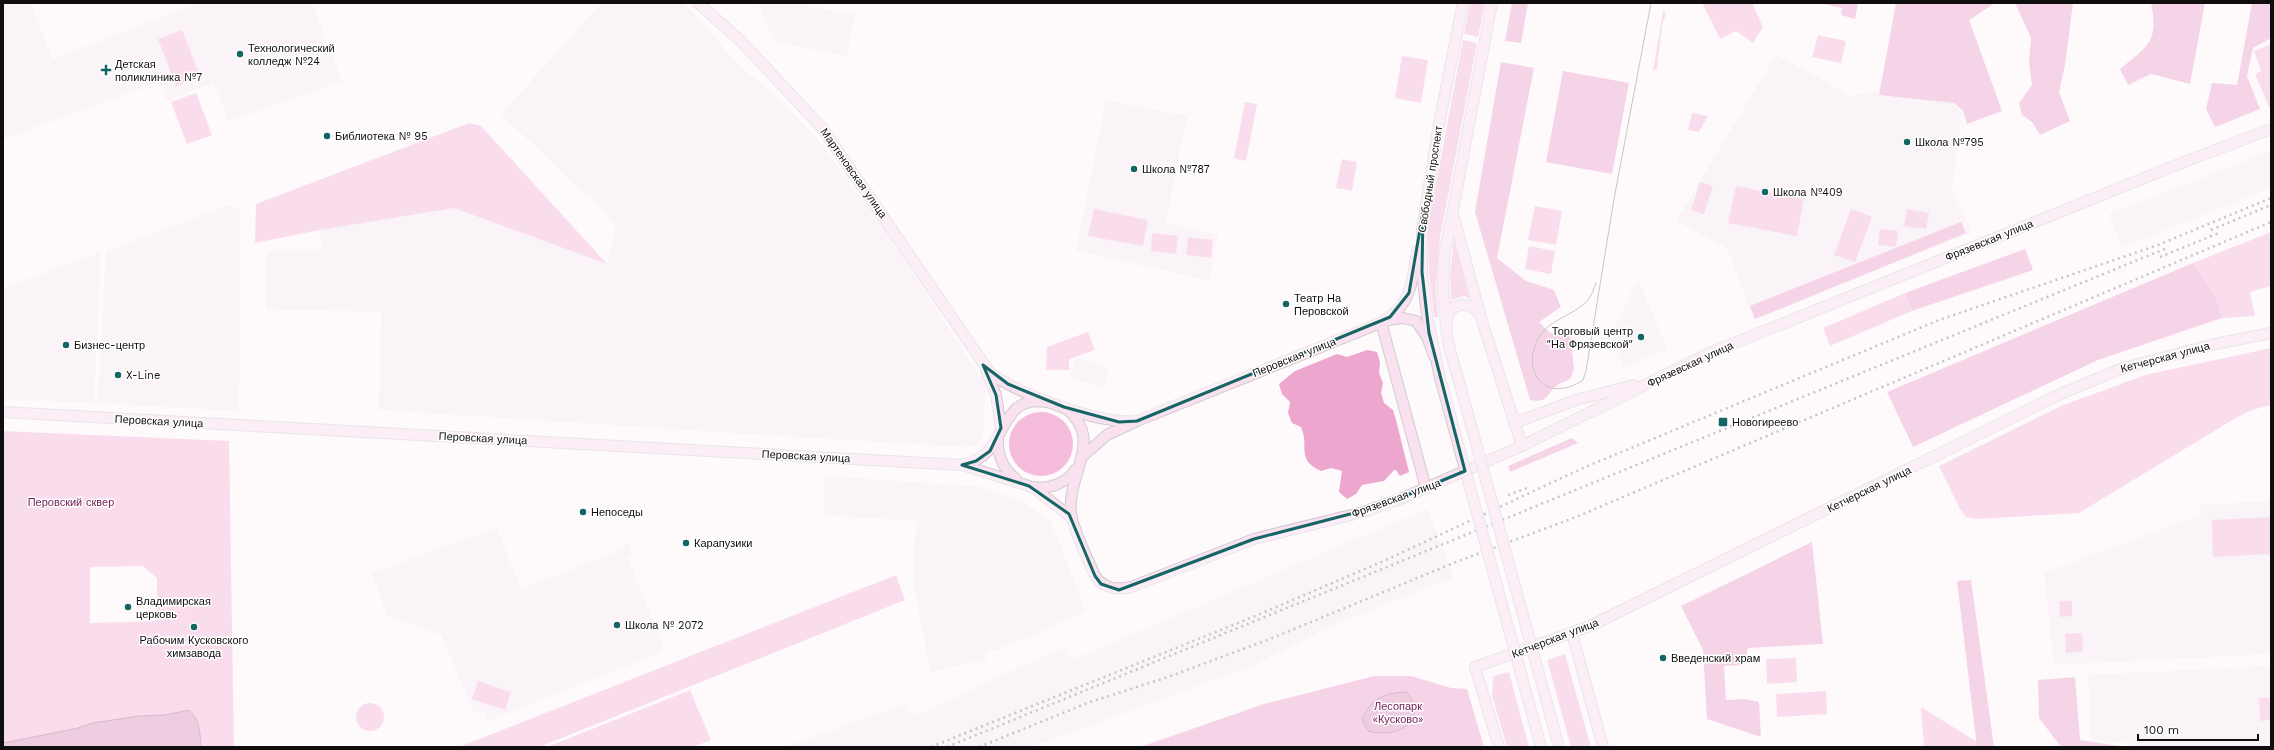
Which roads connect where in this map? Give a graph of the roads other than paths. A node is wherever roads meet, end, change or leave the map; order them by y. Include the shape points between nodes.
1 (698, 3) edge
2 (1463, 3) edge
3 (1492, 3) edge
4 (2271, 129) edge
5 (1452, 211) junction
6 (1423, 212) junction
7 (1482, 321) junction
8 (1381, 322) junction
9 (1446, 327) junction
10 (2271, 333) edge
11 (1434, 356) junction
12 (983, 365) junction
13 (1650, 382) junction
14 (1054, 403) junction
15 (1064, 407) junction
16 (3, 412) edge
17 (1137, 421) junction
18 (1514, 423) junction
19 (999, 433) junction
20 (1522, 446) junction
21 (1082, 460) junction
22 (962, 465) junction
23 (1019, 482) junction
24 (1029, 486) junction
25 (1426, 488) junction
26 (1072, 518) junction
27 (1572, 634) junction
28 (1499, 747) edge
29 (1541, 747) edge
30 (1559, 747) edge
31 (1603, 747) edge

1 - 12 main road, Мартеновская улица via 740,42 823,129
2 - 6 main road, Свободный проспект
3 - 5 main road
4 - 13 main road, Фрязевская улица via 1721,349
5 - 7 main road
5 - 9 main road via 1443,274
6 - 8 main road via 1409,293 1396,312
6 - 11 main road, Свободный проспект via 1422,272
7 - 9 main road via 1479,314 1470,306 1458,305 1449,313
7 - 18 main road
8 - 11 main road, Перовская улица via 1402,318 1416,321
8 - 17 main road, Перовская улица
8 - 25 main road
9 - 30 main road, bridge via 1456,374
10 - 27 main road, Кетчерская улица via 2208,345 2120,369 2056,396
11 - 29 main road, bridge
12 - 14 main road via 1002,381
12 - 19 main road via 996,395
13 - 18 main road via 1576,400
13 - 20 main road, Фрязевская улица
14 - 15 main road
14 - 19 main road via 1042,401 1024,404 1010,414
15 - 17 main road via 1119,422
15 - 21 main road via 1074,416 1081,428 1084,437
16 - 22 main road, Перовская улица
17 - 21 main road, Перовская улица via 1107,435
18 - 20 main road
19 - 22 main road via 983,457
19 - 23 main road via 998,447 1003,465
20 - 25 main road, Фрязевская улица
21 - 24 main road via 1074,473 1059,484 1048,487
21 - 26 main road via 1076,472 1071,496
22 - 23 main road
23 - 24 main road
24 - 26 main road
25 - 26 main road, Фрязевская улица via 1363,512 1254,539 1119,590 1101,584 1095,576
27 - 28 main road, Кетчерская улица via 1475,667
27 - 31 main road

